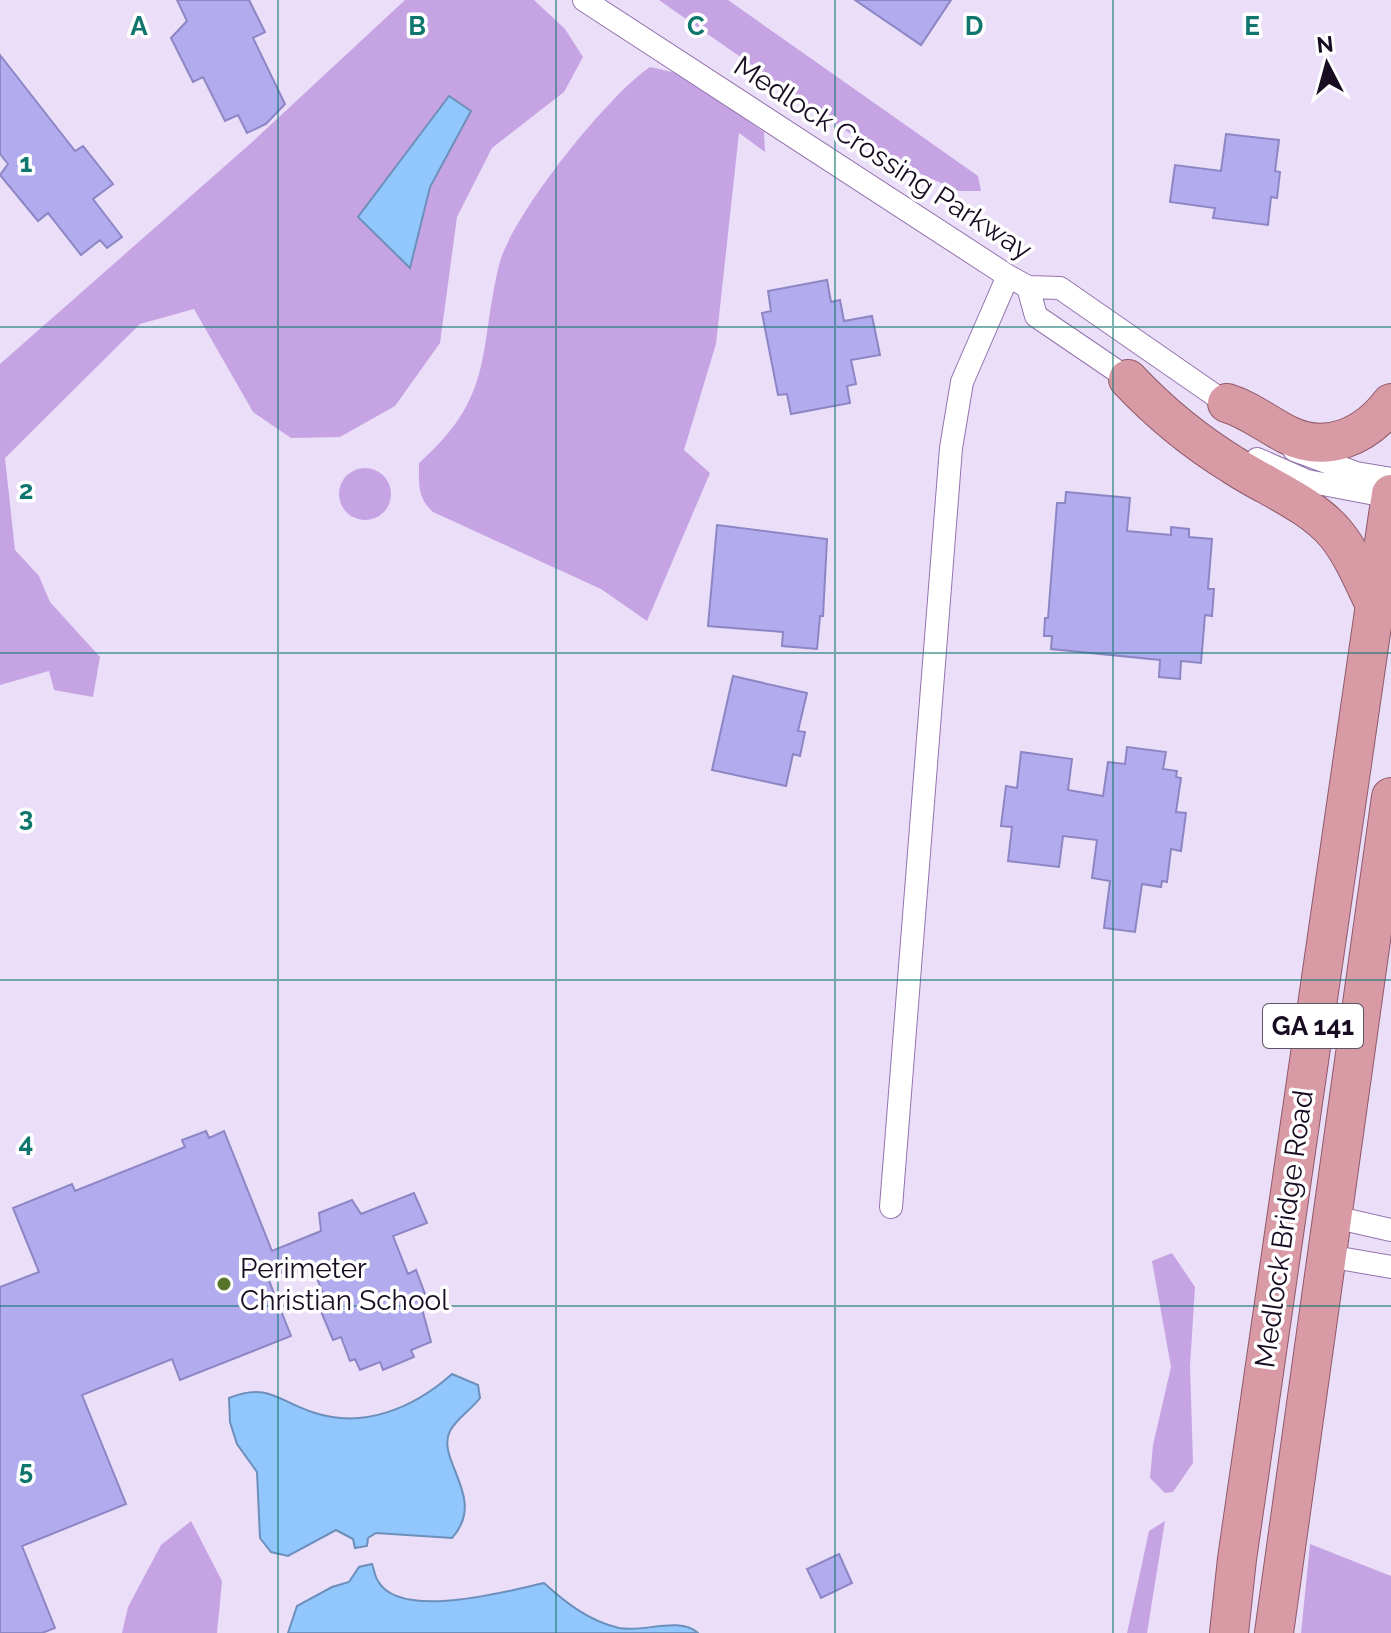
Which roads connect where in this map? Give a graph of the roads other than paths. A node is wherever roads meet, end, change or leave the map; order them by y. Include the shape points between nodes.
1 (584, 0) edge
2 (1008, 276) junction
3 (1028, 287) junction
4 (1128, 379) junction
5 (1227, 403) junction
6 (1391, 403) edge
7 (1391, 479) edge
8 (1391, 496) edge
9 (1375, 605) junction
10 (1391, 797) edge
11 (891, 1207) dead end
12 (1334, 1217) junction
13 (1391, 1230) edge
14 (1328, 1256) junction
15 (1391, 1267) edge
16 (1229, 1633) edge
17 (1274, 1633) edge

1 - 2 street, Medlock Crossing Parkway
2 - 3 street, Medlock Crossing Parkway
2 - 11 street via 962,382 951,448
3 - 4 street, Medlock Crossing Parkway via 1036,316
3 - 5 street, Medlock Crossing Parkway via 1060,288
4 - 8 street, Medlock Crossing Parkway via 1270,467 1307,481
4 - 9 highway via 1159,412 1334,532
5 - 6 highway via 1314,443 1359,435
5 - 7 street, Medlock Crossing Parkway via 1290,448 1356,473
8 - 9 highway, Medlock Bridge Road / GA 141
9 - 16 highway, Medlock Bridge Road / GA 141
10 - 12 highway, Medlock Bridge Road / GA 141
12 - 13 street
12 - 14 highway, Medlock Bridge Road / GA 141
14 - 15 street
14 - 17 highway, Medlock Bridge Road / GA 141

